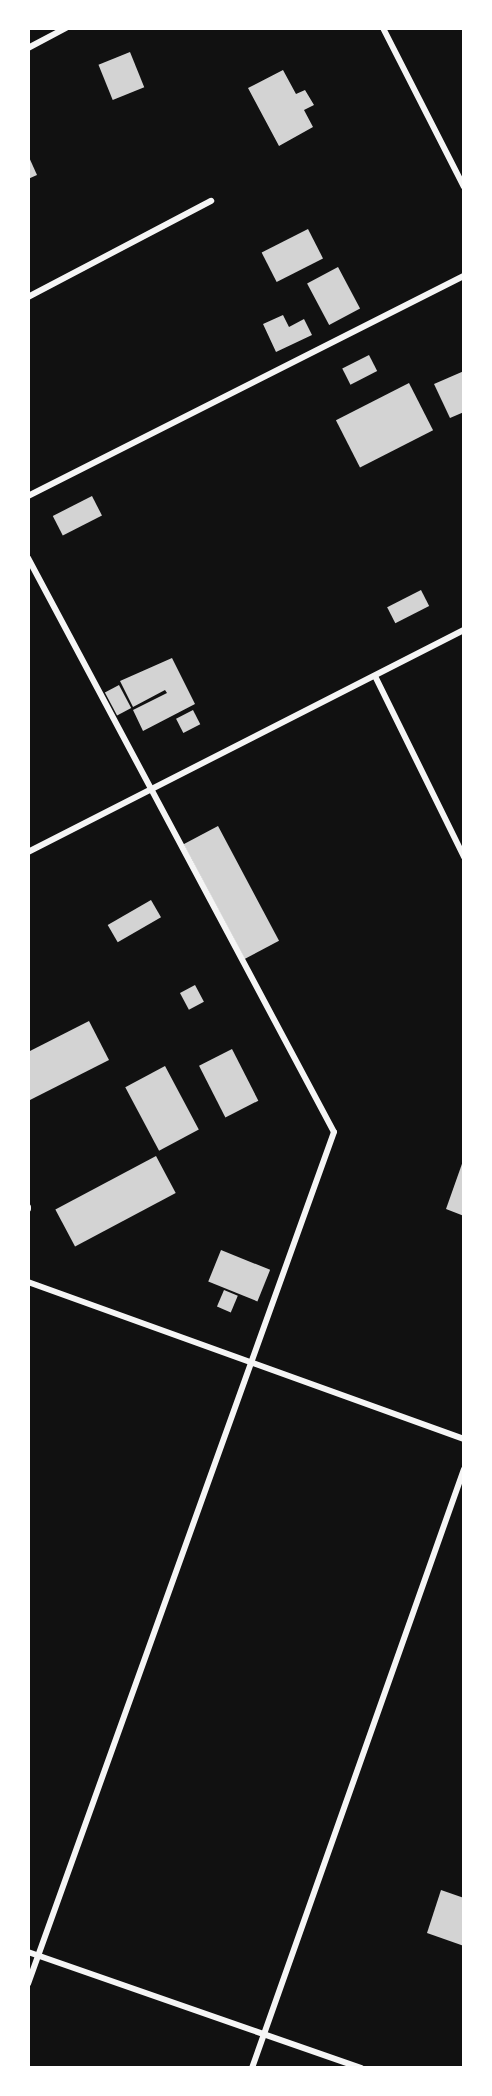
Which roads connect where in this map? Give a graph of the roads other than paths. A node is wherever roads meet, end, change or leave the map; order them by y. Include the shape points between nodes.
1 (66, 28) edge
2 (382, 28) edge
3 (28, 48) edge
4 (464, 187) edge
5 (211, 201) dead end
6 (464, 276) edge
7 (28, 297) edge
8 (28, 496) edge
9 (28, 558) edge
10 (464, 630) edge
11 (375, 676) junction
12 (151, 790) junction
13 (28, 852) edge
14 (464, 857) edge
15 (28, 1282) edge
16 (252, 1362) junction
17 (464, 1440) edge
18 (464, 1469) edge
19 (28, 1952) edge
20 (40, 1956) junction
21 (28, 1984) edge
22 (264, 2034) junction
23 (252, 2067) edge
24 (361, 2067) edge

1 - 3 street
2 - 4 street
5 - 7 street
6 - 8 street
9 - 12 street
10 - 11 street
11 - 12 street
11 - 14 street
12 - 13 street
12 - 16 street via 334,1132
15 - 16 street
16 - 17 street
16 - 20 street
18 - 22 street
19 - 20 street
20 - 21 street
20 - 22 street
22 - 23 street
22 - 24 street

